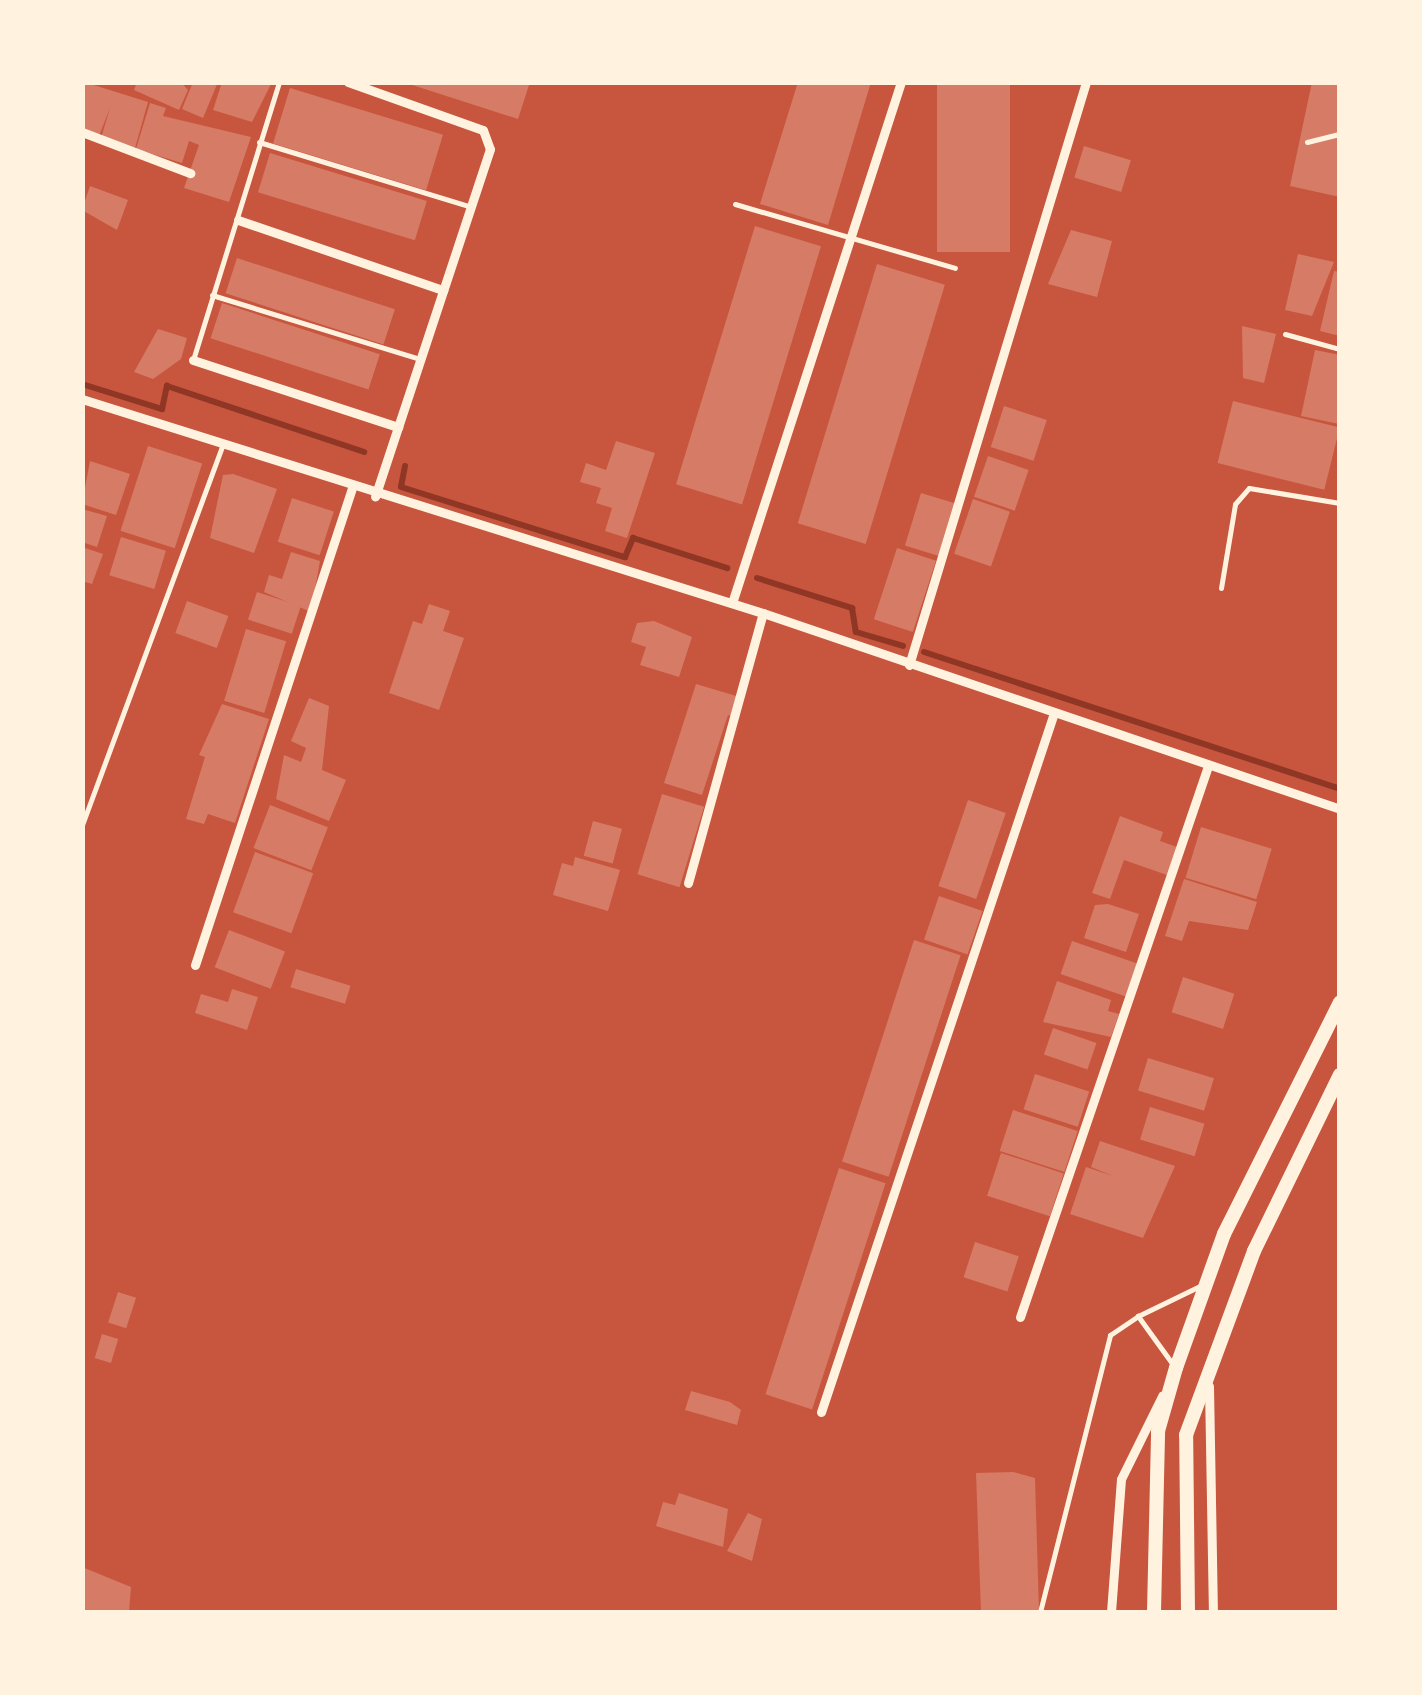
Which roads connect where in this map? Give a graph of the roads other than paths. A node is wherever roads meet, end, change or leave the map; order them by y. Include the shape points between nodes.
1 (279, 82) edge
2 (901, 82) edge
3 (1086, 82) edge
4 (352, 83) edge
5 (82, 132) edge
6 (1340, 134) edge
7 (260, 142) junction
8 (1307, 142) dead end
9 (190, 172) dead end
10 (735, 204) dead end
11 (471, 208) junction
12 (238, 220) junction
13 (850, 240) junction
14 (956, 268) dead end
15 (443, 290) junction
16 (212, 295) junction
17 (1285, 334) dead end
18 (1340, 349) edge
19 (420, 359) junction
20 (193, 360) joint
21 (82, 399) edge
22 (398, 427) junction
23 (223, 444) junction
24 (352, 488) junction
25 (376, 496) junction
26 (1340, 503) edge
27 (1221, 588) dead end
28 (732, 604) junction
29 (764, 613) junction
30 (908, 666) junction
31 (1053, 716) junction
32 (1207, 770) junction
33 (1340, 809) edge
34 (82, 825) edge
35 (688, 884) dead end
36 (195, 964) dead end
37 (1340, 1002) edge
38 (1340, 1075) edge
39 (1203, 1285) junction
40 (1138, 1316) junction
41 (1020, 1317) dead end
42 (1210, 1363) junction
43 (1176, 1368) junction
44 (822, 1412) dead end
45 (1040, 1612) edge
46 (1111, 1612) edge
47 (1154, 1612) edge
48 (1188, 1612) edge
49 (1213, 1612) edge

1 - 7 lane
2 - 13 street
3 - 30 street
4 - 11 street via 483,130 490,150
5 - 9 street
6 - 8 lane
7 - 11 lane
7 - 12 lane
10 - 13 lane
11 - 15 street
12 - 15 street
12 - 16 lane
13 - 14 lane
13 - 28 street
15 - 19 street
16 - 19 lane
16 - 20 lane
17 - 18 lane
19 - 22 street
20 - 22 street
21 - 23 street
22 - 25 street
23 - 24 street
23 - 34 lane
24 - 25 street
24 - 36 street
25 - 28 street
26 - 27 lane via 1249,488 1235,504
28 - 29 street
29 - 30 street
29 - 35 street
30 - 31 street
31 - 32 street
31 - 44 street
32 - 33 street
32 - 41 street
37 - 39 main road
38 - 42 main road
39 - 40 lane
39 - 43 main road
40 - 43 lane
40 - 45 lane via 1110,1335
42 - 48 main road via 1186,1435
42 - 49 street
43 - 46 street via 1121,1479
43 - 47 main road via 1158,1431

